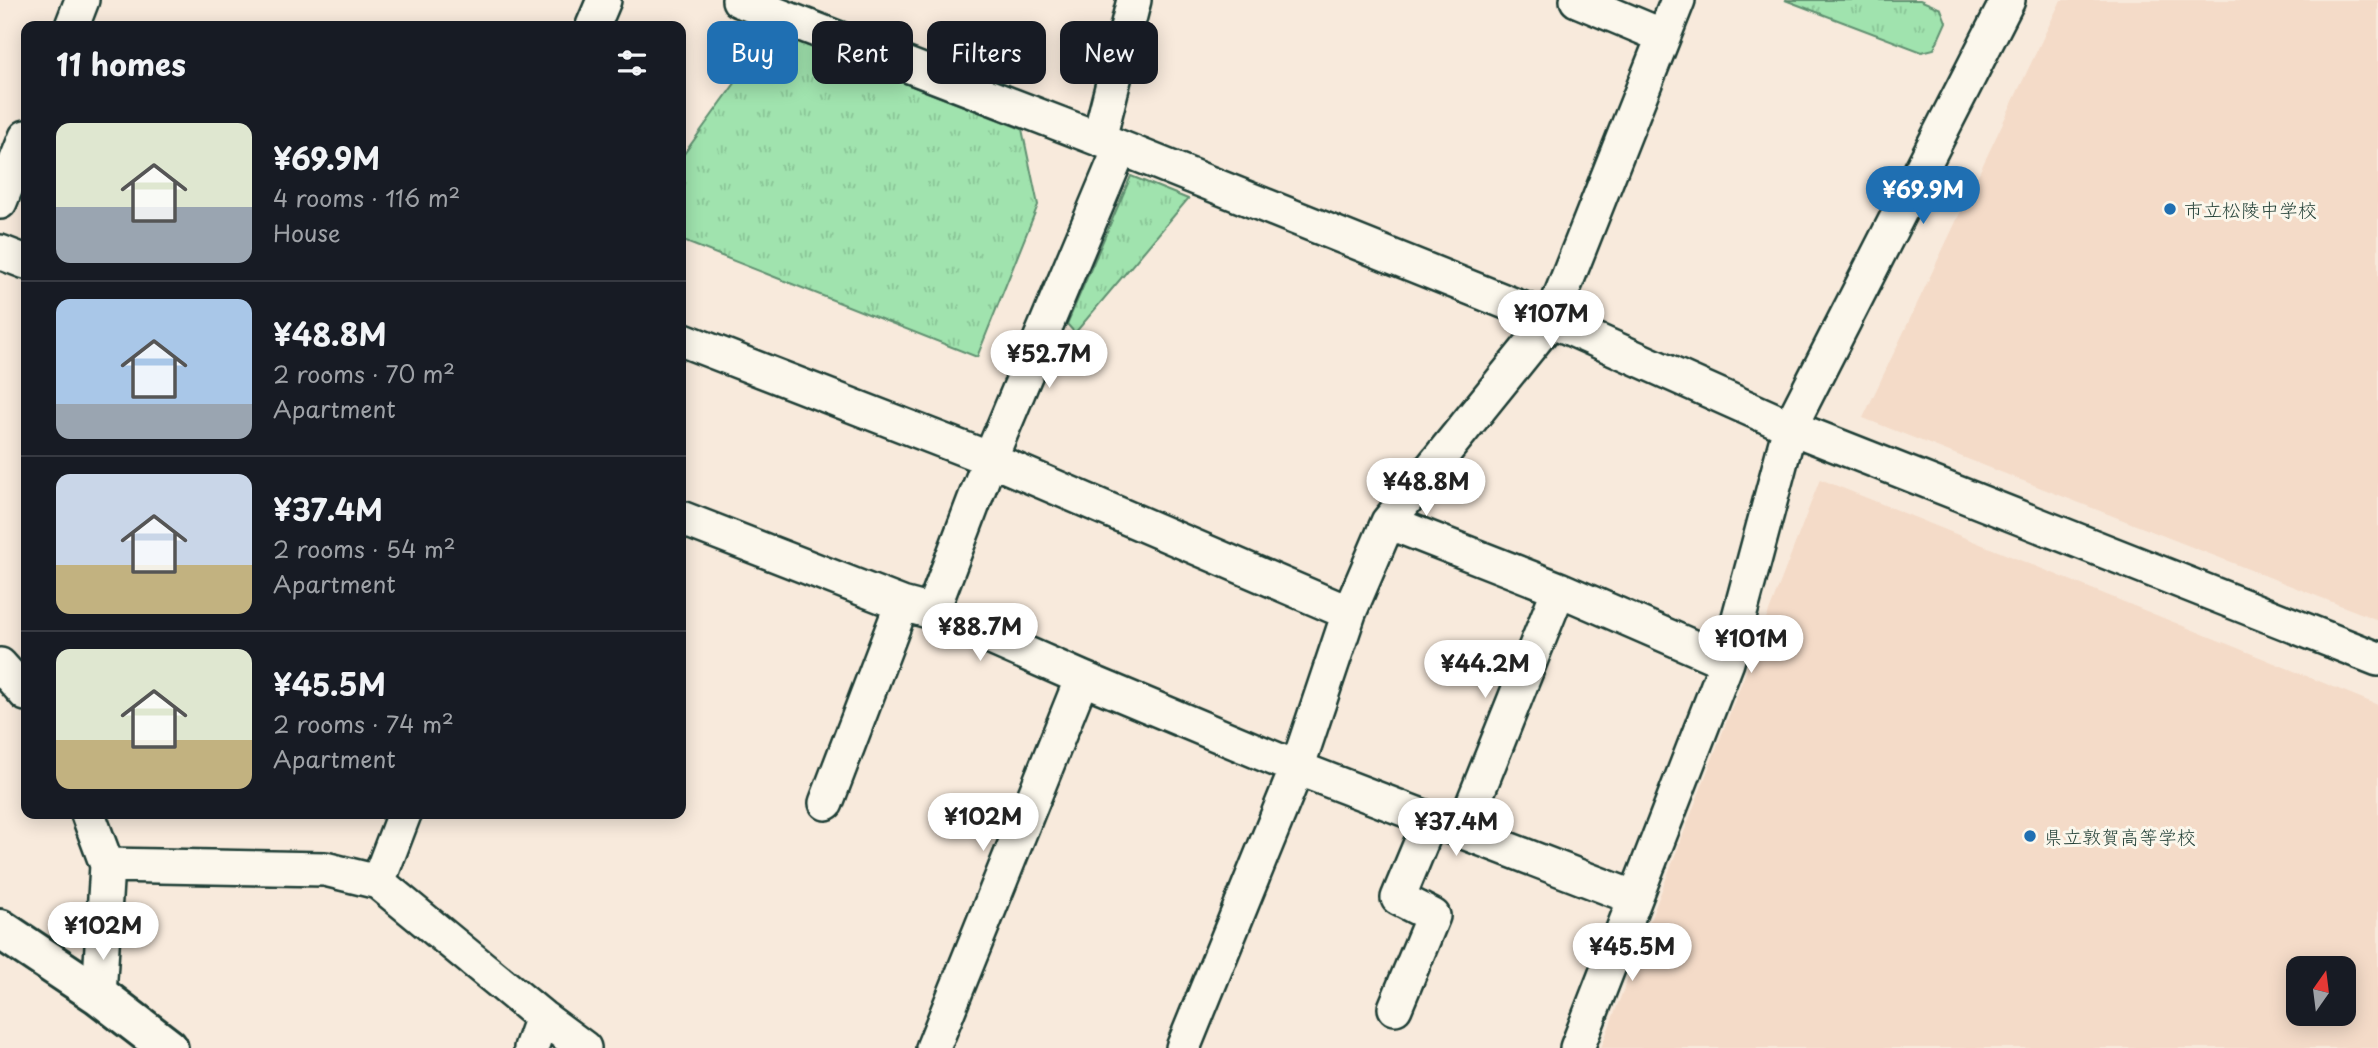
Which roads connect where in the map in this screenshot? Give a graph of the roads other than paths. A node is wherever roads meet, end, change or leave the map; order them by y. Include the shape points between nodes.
1 (82, 0) edge
2 (604, 0) edge
3 (738, 0) edge
4 (1134, 0) edge
5 (1577, 0) edge
6 (1678, 0) edge
7 (2008, 0) edge
8 (74, 21) edge
9 (595, 21) edge
10 (1663, 36) junction
11 (1109, 144) junction
12 (21, 150) edge
13 (0, 202) edge
14 (0, 251) edge
15 (21, 260) edge
16 (1551, 320) junction
17 (686, 341) edge
18 (1790, 427) junction
19 (990, 458) junction
20 (686, 520) edge
21 (1388, 522) junction
22 (1559, 589) junction
23 (917, 608) junction
24 (1349, 613) junction
25 (2378, 659) edge
26 (1727, 662) junction
27 (0, 665) edge
28 (1082, 678) junction
29 (21, 688) edge
30 (1297, 768) junction
31 (826, 803) dead end
32 (90, 819) edge
33 (402, 819) edge
34 (1430, 821) junction
35 (1462, 831) junction
36 (107, 865) junction
37 (378, 882) junction
38 (1635, 898) junction
39 (0, 929) edge
40 (99, 995) junction
41 (1395, 1008) dead end
42 (536, 1033) edge
43 (168, 1048) edge
44 (584, 1048) edge
45 (933, 1048) edge
46 (1183, 1048) edge
47 (1577, 1048) edge

1 - 8 street
2 - 9 street
3 - 11 street
4 - 11 street
5 - 10 street
6 - 10 street
7 - 18 street
10 - 16 street
11 - 16 street
11 - 19 street
12 - 13 street
14 - 15 street
16 - 18 street
16 - 21 street
17 - 19 street
18 - 25 street
18 - 26 street
19 - 23 street
19 - 24 street
20 - 23 street
21 - 22 street
21 - 24 street
22 - 26 street
22 - 35 street
23 - 28 street
23 - 31 street
24 - 30 street
26 - 38 street
27 - 29 street
28 - 30 street
28 - 45 street
30 - 34 street
30 - 46 street
32 - 36 street
33 - 37 street
34 - 35 street
34 - 41 street via 1398,898 1433,916
35 - 38 street
36 - 37 street via 325,869
36 - 40 street
37 - 42 street
38 - 47 street
39 - 40 main road
40 - 43 main road
42 - 44 street

